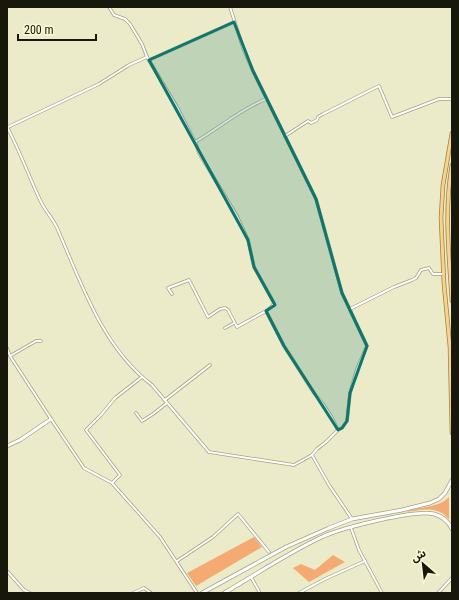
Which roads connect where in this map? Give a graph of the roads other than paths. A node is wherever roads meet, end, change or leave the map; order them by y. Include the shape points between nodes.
1 (109, 7) edge
2 (230, 7) edge
3 (234, 22) junction
4 (147, 57) junction
5 (149, 60) junction
6 (266, 99) junction
7 (452, 99) edge
8 (7, 127) edge
9 (452, 133) edge
10 (285, 136) junction
11 (195, 142) junction
12 (452, 164) edge
13 (441, 230) junction
14 (448, 230) junction
15 (444, 274) junction
16 (451, 283) junction
17 (444, 284) junction
18 (172, 294) dead end
19 (452, 302) edge
20 (350, 309) junction
21 (266, 311) junction
22 (234, 323) junction
23 (225, 328) dead end
24 (41, 341) dead end
25 (7, 348) edge
26 (10, 356) junction
27 (210, 365) dead end
28 (142, 377) junction
29 (165, 400) junction
30 (167, 403) junction
31 (452, 408) edge
32 (136, 413) dead end
33 (51, 419) junction
34 (338, 430) junction
35 (452, 433) edge
36 (7, 446) edge
37 (312, 455) junction
38 (452, 480) edge
39 (112, 483) junction
40 (402, 510) junction
41 (404, 515) junction
42 (352, 519) junction
43 (351, 528) junction
44 (452, 529) edge
45 (269, 552) dead end
46 (177, 561) junction
47 (366, 562) junction
48 (7, 571) edge
49 (235, 575) junction
50 (251, 577) junction
51 (452, 578) edge
52 (239, 584) junction
53 (30, 593) edge
54 (133, 593) edge
55 (151, 593) edge
56 (197, 593) edge
57 (202, 593) edge
58 (224, 593) edge
59 (260, 593) edge
60 (299, 593) edge
61 (382, 593) edge
62 (438, 593) edge

1 - 4 street via 114,15 130,24
2 - 3 street
3 - 5 street
3 - 6 street
4 - 5 street
4 - 8 street via 99,84
5 - 11 street
6 - 10 street
6 - 11 street via 249,106
7 - 10 street via 439,99 392,116 379,86 365,91 311,123 308,121
8 - 28 street via 41,202 57,228 92,308 119,351
9 - 13 main road via 443,185
10 - 20 street via 316,199 342,292
11 - 21 street via 248,240 254,267 274,303
12 - 14 main road via 448,189
13 - 14 main road
13 - 15 main road
14 - 16 main road
15 - 17 main road
15 - 20 street via 433,274 429,268 425,268 416,278
16 - 17 main road
16 - 19 main road
17 - 31 main road
18 - 22 street via 168,288 189,280 208,317 225,308
20 - 34 street via 366,346 350,393 347,421
21 - 22 street via 237,327
21 - 34 street via 284,346 332,416
22 - 23 street
24 - 26 street via 36,341
25 - 26 street
26 - 33 street
27 - 29 street
28 - 29 street
28 - 39 street via 115,398 86,430 120,475
29 - 30 street
30 - 32 street via 142,421
30 - 37 street via 209,452 294,465
31 - 35 main road
33 - 36 main road
33 - 39 street via 84,468
34 - 37 street
37 - 42 street
38 - 40 main road via 439,499
39 - 46 street via 160,536
40 - 41 main road
40 - 42 main road
41 - 43 main road
41 - 44 main road via 415,512 434,514 444,519
42 - 49 main road via 286,547
43 - 47 street
43 - 50 main road via 326,535
45 - 46 street via 238,514 213,536
46 - 56 street
47 - 60 street
47 - 61 street
48 - 53 street
49 - 52 main road
49 - 57 main road
50 - 52 main road
50 - 59 street
51 - 62 street
52 - 58 main road
54 - 55 street via 144,588

